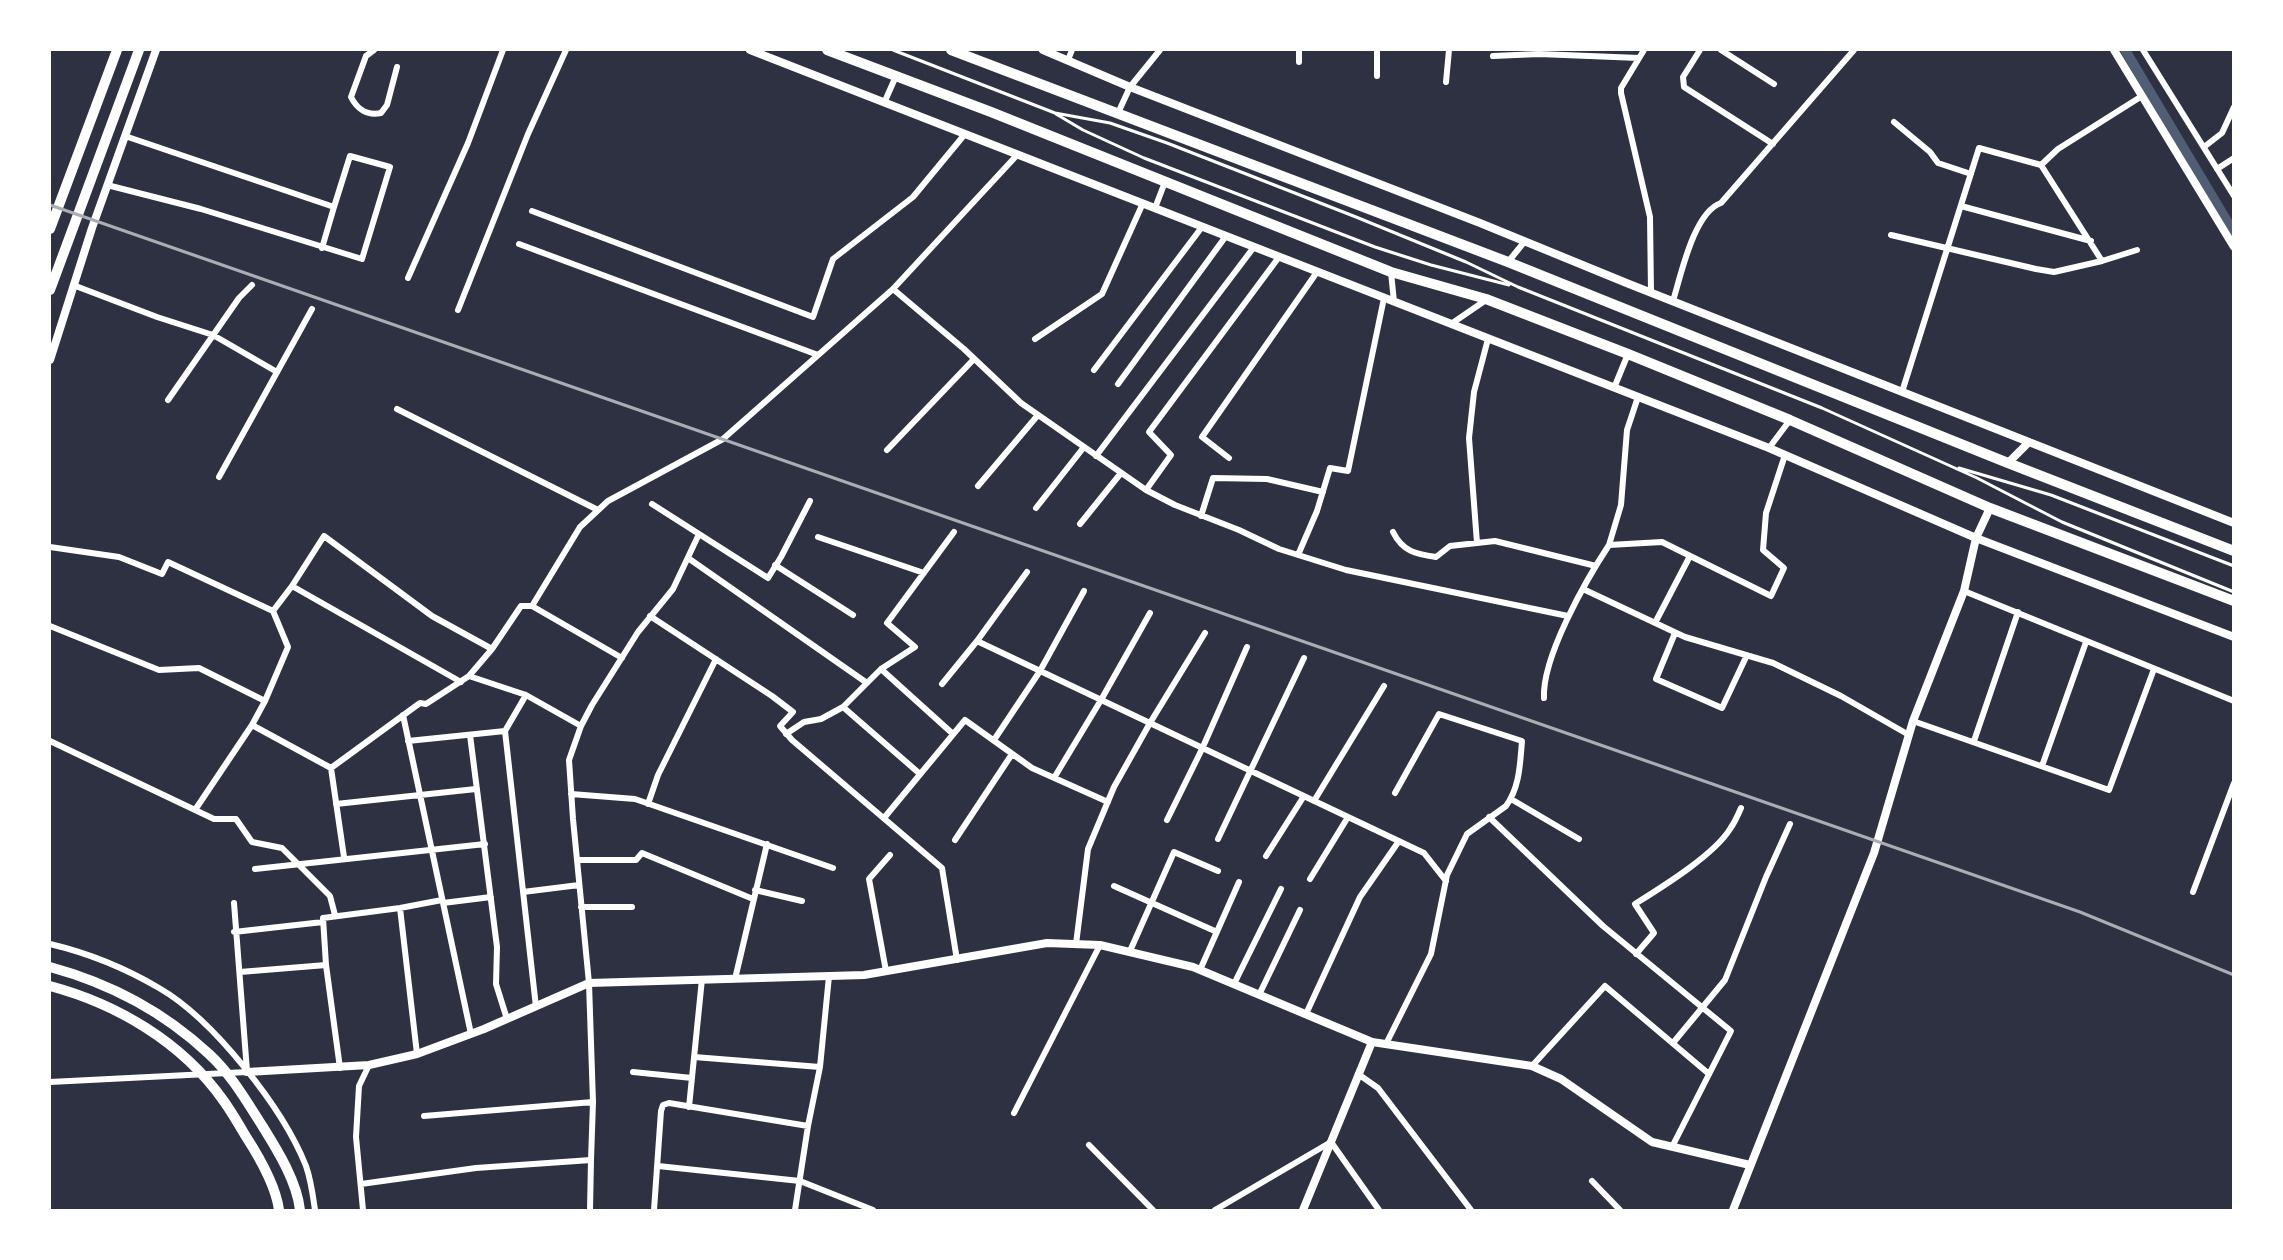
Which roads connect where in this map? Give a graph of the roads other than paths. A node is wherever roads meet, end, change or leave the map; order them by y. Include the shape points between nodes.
1 (117, 50) edge
2 (139, 50) edge
3 (156, 50) edge
4 (374, 50) edge
5 (503, 50) edge
6 (566, 50) edge
7 (750, 50) edge
8 (827, 50) edge
9 (893, 50) edge
10 (951, 50) edge
11 (1043, 50) edge
12 (1072, 50) edge
13 (1160, 50) edge
14 (1299, 50) edge
15 (1377, 50) edge
16 (1449, 50) edge
17 (1644, 50) edge
18 (1700, 50) edge
19 (1721, 50) edge
20 (1854, 50) edge
21 (2114, 50) edge
22 (2143, 50) edge
23 (1539, 52) edge
24 (1493, 56) dead end
25 (1639, 58) junction
26 (1068, 60) junction
27 (1299, 62) dead end
28 (398, 67) dead end
29 (896, 76) junction
30 (1377, 76) dead end
31 (1446, 82) dead end
32 (1774, 84) dead end
33 (1130, 87) junction
34 (2142, 96) junction
35 (885, 101) junction
36 (2234, 107) edge
37 (1055, 113) junction
38 (1118, 113) junction
39 (1894, 122) dead end
40 (966, 134) junction
41 (125, 136) junction
42 (1773, 144) junction
43 (2204, 147) junction
44 (1018, 154) junction
45 (2234, 158) edge
46 (2041, 165) junction
47 (2217, 169) junction
48 (1971, 174) junction
49 (1165, 182) junction
50 (107, 185) junction
51 (2234, 196) edge
52 (1143, 203) junction
53 (1961, 206) junction
54 (334, 207) junction
55 (1155, 208) junction
56 (532, 211) dead end
57 (1202, 227) junction
58 (50, 229) edge
59 (1891, 235) dead end
60 (1226, 236) junction
61 (1526, 241) junction
62 (2091, 241) junction
63 (519, 244) dead end
64 (1254, 247) junction
65 (1949, 247) junction
66 (2234, 247) edge
67 (322, 248) junction
68 (2138, 250) dead end
69 (1279, 257) junction
70 (1508, 261) junction
71 (2102, 261) junction
72 (1317, 272) junction
73 (1390, 272) junction
74 (408, 278) dead end
75 (73, 285) junction
76 (252, 285) dead end
77 (1518, 287) junction
78 (893, 289) junction
79 (50, 291) edge
80 (1651, 292) junction
81 (1384, 298) junction
82 (1486, 299) junction
83 (1672, 301) junction
84 (1394, 302) junction
85 (312, 309) dead end
86 (458, 310) dead end
87 (1451, 324) junction
88 (213, 335) junction
89 (1035, 339) dead end
90 (1488, 339) junction
91 (1628, 354) junction
92 (818, 355) junction
93 (974, 359) junction
94 (50, 360) edge
95 (1094, 370) dead end
96 (278, 372) junction
97 (1118, 384) dead end
98 (1614, 388) junction
99 (1902, 392) junction
100 (1638, 397) junction
101 (168, 400) dead end
102 (398, 409) dead end
103 (1038, 415) junction
104 (1790, 420) junction
105 (2029, 442) junction
106 (1084, 447) junction
107 (1769, 448) junction
108 (887, 450) dead end
109 (1785, 455) junction
110 (1096, 456) junction
111 (1229, 458) dead end
112 (2008, 464) junction
113 (1949, 465) junction
114 (1121, 473) junction
115 (219, 477) dead end
116 (978, 486) dead end
117 (1146, 490) junction
118 (1323, 492) junction
119 (810, 501) dead end
120 (652, 504) dead end
121 (1036, 508) dead end
122 (1990, 508) junction
123 (598, 510) junction
124 (1201, 516) junction
125 (2234, 523) edge
126 (1080, 524) dead end
127 (954, 532) dead end
128 (1393, 532) dead end
129 (699, 534) junction
130 (818, 537) dead end
131 (1976, 538) junction
132 (1477, 543) junction
133 (1610, 545) junction
134 (50, 547) edge
135 (2234, 551) edge
136 (1298, 555) junction
137 (1690, 556) junction
138 (687, 558) junction
139 (775, 565) junction
140 (1596, 566) junction
141 (2234, 566) edge
142 (1027, 572) dead end
143 (924, 573) junction
144 (291, 586) junction
145 (1583, 589) junction
146 (1084, 591) dead end
147 (1964, 591) junction
148 (2234, 592) edge
149 (2234, 601) edge
150 (532, 606) junction
151 (273, 611) junction
152 (2018, 612) junction
153 (1150, 613) dead end
154 (853, 615) dead end
155 (651, 616) junction
156 (1568, 616) junction
157 (1655, 623) junction
158 (50, 626) edge
159 (1205, 633) dead end
160 (1675, 633) junction
161 (2234, 637) edge
162 (977, 641) junction
163 (2086, 642) junction
164 (1247, 647) dead end
165 (492, 649) junction
166 (1747, 655) junction
167 (622, 658) junction
168 (1304, 658) dead end
169 (716, 659) junction
170 (881, 669) junction
171 (2154, 669) junction
172 (1040, 671) junction
173 (469, 676) junction
174 (461, 682) junction
175 (867, 683) junction
176 (942, 684) dead end
177 (1384, 686) dead end
178 (526, 695) junction
179 (1544, 698) dead end
180 (1101, 700) junction
181 (265, 701) junction
182 (2234, 701) edge
183 (843, 707) junction
184 (403, 715) junction
185 (1913, 721) junction
186 (1150, 723) junction
187 (252, 725) junction
188 (581, 726) junction
189 (505, 731) junction
190 (786, 734) junction
191 (953, 734) junction
192 (470, 735) junction
193 (1909, 735) junction
194 (994, 740) junction
195 (50, 741) edge
196 (408, 741) junction
197 (1974, 741) junction
198 (1202, 748) junction
199 (1012, 754) junction
200 (2042, 766) junction
201 (331, 768) junction
202 (1250, 770) junction
203 (920, 774) junction
204 (1054, 778) junction
205 (2234, 783) edge
206 (477, 789) junction
207 (1395, 793) dead end
208 (571, 794) junction
209 (419, 796) junction
210 (1304, 796) junction
211 (1511, 799) junction
212 (1314, 801) junction
213 (1108, 802) junction
214 (336, 804) junction
215 (648, 804) junction
216 (1741, 808) dead end
217 (195, 810) junction
218 (1348, 817) junction
219 (1489, 817) junction
220 (884, 818) junction
221 (1167, 820) dead end
222 (1790, 824) dead end
223 (1218, 839) dead end
224 (1579, 839) dead end
225 (955, 840) dead end
226 (1399, 841) junction
227 (485, 844) junction
228 (767, 844) junction
229 (430, 849) junction
230 (890, 855) dead end
231 (1266, 856) dead end
232 (344, 857) junction
233 (577, 860) junction
234 (296, 863) junction
235 (833, 868) dead end
236 (255, 869) dead end
237 (1218, 871) dead end
238 (1310, 879) dead end
239 (1446, 881) junction
240 (1239, 882) dead end
241 (579, 885) junction
242 (1114, 885) dead end
243 (1281, 889) dead end
244 (755, 890) junction
245 (523, 892) junction
246 (2193, 892) dead end
247 (491, 897) junction
248 (753, 899) junction
249 (443, 901) junction
250 (802, 901) dead end
251 (234, 903) dead end
252 (1152, 903) junction
253 (581, 907) junction
254 (632, 907) dead end
255 (400, 908) junction
256 (1300, 910) dead end
257 (335, 915) junction
258 (323, 922) junction
259 (235, 932) junction
260 (1216, 932) junction
261 (50, 944) edge
262 (1076, 944) junction
263 (1100, 945) junction
264 (1130, 951) junction
265 (1636, 954) junction
266 (957, 960) junction
267 (326, 965) junction
268 (50, 967) edge
269 (1200, 970) junction
270 (886, 971) junction
271 (240, 972) junction
272 (829, 976) junction
273 (702, 979) junction
274 (735, 979) junction
275 (589, 983) junction
276 (1234, 984) junction
277 (50, 986) edge
278 (1259, 995) junction
279 (536, 1007) junction
280 (1704, 1009) junction
281 (1306, 1014) junction
282 (507, 1019) junction
283 (471, 1034) junction
284 (1371, 1042) junction
285 (1386, 1044) junction
286 (1673, 1044) junction
287 (417, 1054) junction
288 (694, 1057) junction
289 (369, 1065) junction
290 (1532, 1066) junction
291 (820, 1067) junction
292 (340, 1068) junction
293 (247, 1072) junction
294 (633, 1072) dead end
295 (1358, 1074) junction
296 (1709, 1074) junction
297 (692, 1078) junction
298 (50, 1082) edge
299 (593, 1102) junction
300 (689, 1107) junction
301 (1014, 1113) dead end
302 (424, 1116) dead end
303 (808, 1126) junction
304 (1331, 1142) junction
305 (1089, 1145) dead end
306 (1672, 1147) junction
307 (591, 1160) junction
308 (1749, 1165) junction
309 (658, 1166) junction
310 (1592, 1180) dead end
311 (800, 1181) junction
312 (361, 1184) junction
313 (279, 1210) edge
314 (300, 1210) edge
315 (315, 1210) edge
316 (363, 1210) edge
317 (590, 1210) edge
318 (654, 1210) edge
319 (795, 1210) edge
320 (873, 1210) edge
321 (1153, 1210) edge
322 (1215, 1210) edge
323 (1303, 1210) edge
324 (1379, 1210) edge
325 (1471, 1210) edge
326 (1620, 1210) edge
327 (1733, 1210) edge

1 - 58 highway
2 - 79 highway
3 - 41 street
4 - 28 street via 366,56 351,96 363,111 381,113
5 - 74 street via 468,143
6 - 86 street
7 - 35 street
8 - 29 highway
9 - 37 lane
10 - 38 highway
11 - 26 street
12 - 26 street
13 - 33 street
14 - 27 street
15 - 30 street
16 - 31 street
17 - 25 street
18 - 42 street via 1683,77 1684,87
19 - 32 street
20 - 42 street
21 - 34 main road
22 - 43 street
23 - 24 street
23 - 25 street
25 - 80 street via 1621,93 1650,217
26 - 33 street
29 - 35 street
29 - 49 highway
33 - 38 street
33 - 61 street
34 - 46 street via 2058,148
34 - 66 main road
35 - 40 street
36 - 43 street via 2222,133
37 - 77 lane via 1110,123 1167,143 1466,262
37 - 77 lane via 1143,158 1364,242 1431,265
38 - 70 highway
39 - 48 street via 1938,163
40 - 44 street
40 - 56 street via 913,197 833,259 813,317
41 - 50 street
41 - 54 street
42 - 83 street via 1722,203 1705,214
43 - 47 street
44 - 52 street
44 - 78 street
45 - 47 street
46 - 48 street via 1979,148
46 - 62 street
47 - 51 street
48 - 53 street
49 - 55 street
49 - 73 highway
50 - 67 street via 201,209
50 - 75 street
52 - 55 street
52 - 89 street via 1102,294
53 - 62 street
53 - 65 street
54 - 67 street
54 - 67 street via 350,156 390,167 362,260
55 - 57 street
57 - 60 street
57 - 95 street
59 - 65 street
60 - 64 street
60 - 97 street
61 - 70 street
61 - 80 street
62 - 71 street
63 - 92 street
64 - 69 street
64 - 110 street
65 - 71 street via 2054,272
65 - 99 street
68 - 71 street
69 - 72 street
69 - 117 street via 1149,432 1171,455
70 - 112 highway
72 - 81 street
72 - 111 street via 1202,437
73 - 82 highway
73 - 84 street
75 - 88 street
75 - 94 street
76 - 88 street
77 - 113 lane via 1822,408
78 - 92 street
78 - 93 street
80 - 83 street
81 - 84 street
81 - 118 street via 1348,471 1330,468
82 - 87 street
82 - 91 highway
83 - 99 street
84 - 87 street
85 - 96 street
87 - 90 street
88 - 96 street
88 - 101 street
90 - 98 street
90 - 132 street via 1474,392 1469,438
91 - 98 street
91 - 104 highway
92 - 123 street via 723,439
93 - 103 street
93 - 108 street
96 - 115 street
98 - 100 street
99 - 105 street
100 - 107 street
100 - 133 street via 1627,430 1621,505
102 - 123 street
103 - 106 street
103 - 116 street
104 - 107 street
104 - 122 highway
105 - 112 street
105 - 125 street
106 - 110 street
106 - 121 street
107 - 109 street
109 - 131 street
109 - 137 street via 1766,513 1762,550 1784,568 1771,596
110 - 114 street
112 - 135 highway
113 - 141 lane via 2051,495
113 - 148 lane via 2062,522
114 - 117 street
114 - 126 street
117 - 124 street
118 - 124 street via 1267,479 1213,478
118 - 136 street
119 - 139 street
120 - 129 street
122 - 131 street
122 - 149 highway
123 - 150 street via 580,527
124 - 136 street
127 - 143 street
128 - 132 street via 1413,554 1436,557 1450,546
129 - 138 street
129 - 139 street via 768,578
130 - 143 street
131 - 147 street
131 - 161 street
132 - 140 street via 1496,541
133 - 137 street via 1662,542
133 - 140 street
134 - 151 street via 119,557 162,574 168,562
136 - 156 street via 1346,570
137 - 157 street
138 - 155 street via 673,589
138 - 175 street
139 - 154 street
140 - 145 street
142 - 162 street
143 - 170 street via 888,623 915,647
144 - 151 street
144 - 165 street via 324,536 432,616
144 - 174 street
145 - 156 street
145 - 157 street
146 - 172 street
147 - 152 street
147 - 185 street
150 - 165 street via 521,606
150 - 167 street
151 - 181 street via 288,647
152 - 163 street
152 - 197 street
153 - 180 street
155 - 167 street
155 - 169 street
156 - 179 street via 1543,684
157 - 160 street
158 - 181 street via 159,670 199,668
159 - 186 street
160 - 166 street
160 - 166 street via 1656,679 1722,708
162 - 172 street
162 - 176 street
163 - 171 street
163 - 200 street
164 - 198 street
165 - 173 street
166 - 193 street via 1842,696
167 - 188 street
168 - 202 street
169 - 190 street via 793,712 780,726
169 - 215 street via 658,775
170 - 175 street
170 - 191 street
171 - 182 street
171 - 200 street via 2109,790
172 - 180 street
172 - 194 street
173 - 174 street
173 - 178 street
174 - 184 street
175 - 183 street
177 - 212 street
178 - 188 street
178 - 189 street
180 - 186 street
180 - 204 street
181 - 187 street
183 - 190 street via 821,719 804,722
183 - 203 street
184 - 196 street
184 - 201 street
185 - 193 street
185 - 197 street
186 - 198 street
186 - 213 street
187 - 201 street
187 - 217 street
188 - 208 street via 569,760
189 - 192 street
189 - 245 street
190 - 220 street
191 - 194 street via 965,720
191 - 203 street
192 - 196 street
192 - 206 street
193 - 308 street via 1874,853
194 - 199 street
195 - 217 street
196 - 209 street
197 - 200 street
198 - 202 street
198 - 221 street
199 - 204 street
199 - 225 street
201 - 214 street
202 - 210 street
202 - 223 street
203 - 220 street
204 - 213 street
205 - 246 street
206 - 209 street
206 - 227 street
207 - 211 street via 1439,714 1522,741 1517,785
208 - 215 street
208 - 233 street
209 - 214 street
209 - 229 street
210 - 212 street
210 - 231 street
211 - 219 street
211 - 224 street
212 - 218 street
213 - 262 street via 1088,849
214 - 232 street
215 - 228 street
216 - 265 street via 1730,831 1703,857 1635,904 1654,933
217 - 234 street via 214,819 236,819 252,842 282,848
218 - 226 street
218 - 238 street
219 - 239 street via 1467,834
219 - 265 street
220 - 266 street via 942,868
222 - 280 street via 1725,980
226 - 239 street via 1424,852
226 - 281 street via 1360,897
227 - 229 street
227 - 247 street
228 - 235 street
228 - 244 street
229 - 232 street
229 - 249 street
230 - 270 street via 869,879
232 - 234 street
233 - 241 street
233 - 248 street via 636,860 642,853
234 - 236 street
234 - 257 street via 330,896
237 - 252 street via 1174,852
239 - 285 street via 1431,954
240 - 260 street
241 - 245 street
241 - 253 street
242 - 252 street
243 - 276 street
244 - 248 street
244 - 250 street
245 - 279 street
247 - 249 street
247 - 282 street via 497,947 496,984
248 - 274 street
249 - 255 street
249 - 283 street
251 - 259 street
252 - 260 street
252 - 264 street
253 - 254 street
253 - 275 street
255 - 257 street
255 - 287 street
256 - 278 street
257 - 258 street via 323,918
258 - 259 street
258 - 267 street
259 - 271 street
260 - 269 street
261 - 293 street via 80,951 161,988 210,1028
262 - 263 street
262 - 266 street via 1047,943
263 - 264 street
263 - 301 street
264 - 269 street
265 - 280 street
266 - 270 street
267 - 271 street
267 - 292 street
268 - 314 highway via 120,992 165,1018 210,1054 239,1089 278,1152
269 - 276 street
270 - 272 street
271 - 293 street
272 - 274 street
272 - 291 street
273 - 274 street
273 - 275 street
273 - 288 street
275 - 279 street
275 - 299 street
276 - 278 street
277 - 313 highway via 113,1008 159,1036 195,1067 223,1099 258,1154
278 - 281 street
279 - 282 street
280 - 286 street
280 - 296 street via 1731,1031
281 - 284 street
282 - 283 street
283 - 287 street
284 - 285 street
284 - 295 street
285 - 290 street
286 - 290 street via 1605,986
286 - 296 street
287 - 289 street
288 - 291 street
288 - 297 street
289 - 292 street
289 - 312 street via 359,1086 356,1137
290 - 306 street via 1560,1079 1652,1142
291 - 303 street
292 - 293 street
293 - 298 street
293 - 315 street via 277,1114 306,1166
294 - 297 street
295 - 304 street
295 - 325 street via 1378,1088
296 - 306 street
297 - 300 street
299 - 302 street
299 - 307 street
300 - 303 street
300 - 309 street via 663,1105
303 - 311 street
304 - 322 street
304 - 323 street
304 - 324 street
305 - 321 street
306 - 308 street
307 - 312 street via 476,1168
307 - 317 street
308 - 327 street
309 - 311 street
309 - 318 street
310 - 326 street
311 - 319 street
311 - 320 street
312 - 316 street

